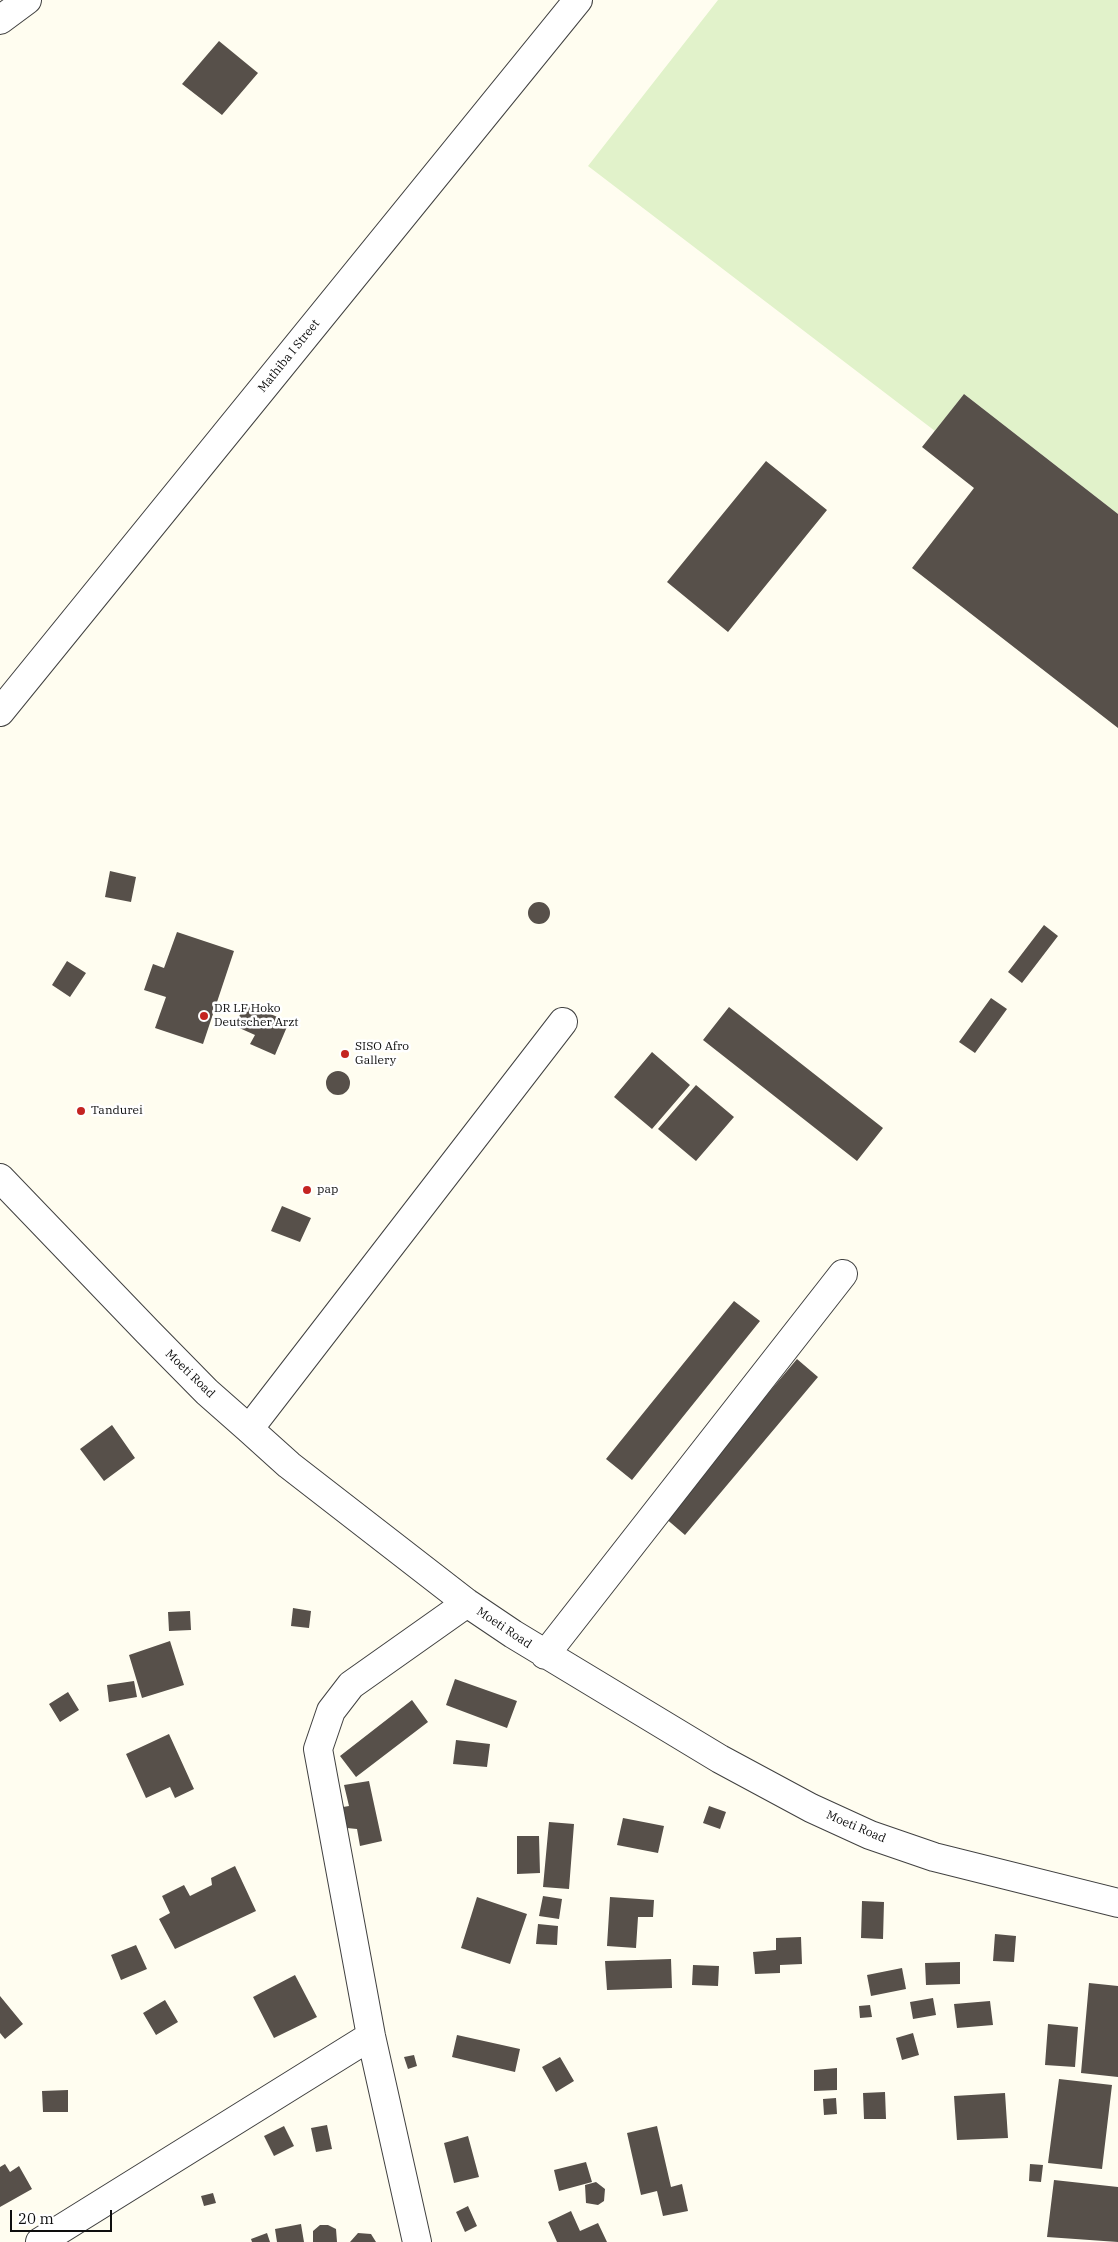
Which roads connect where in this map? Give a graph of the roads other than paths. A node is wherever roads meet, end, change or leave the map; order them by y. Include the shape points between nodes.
1 (27, 0) edge
2 (578, 0) edge
3 (0, 20) edge
4 (0, 712) edge
5 (563, 1022) dead end
6 (0, 1178) edge
7 (843, 1274) dead end
8 (249, 1430) junction
9 (468, 1603) junction
10 (546, 1655) junction
11 (1118, 1903) edge
12 (371, 2036) junction
13 (40, 2242) edge
14 (417, 2242) edge

1 - 3 street
2 - 4 street, Mathiba I Street
5 - 8 street
6 - 8 street, Moeti Road via 207,1392
7 - 10 street
8 - 9 street, Moeti Road via 289,1465
9 - 10 street, Moeti Road
9 - 12 street via 351,1685 331,1711 318,1749
10 - 11 street, Moeti Road via 720,1759 811,1808 870,1835 934,1857
12 - 13 street
12 - 14 street

